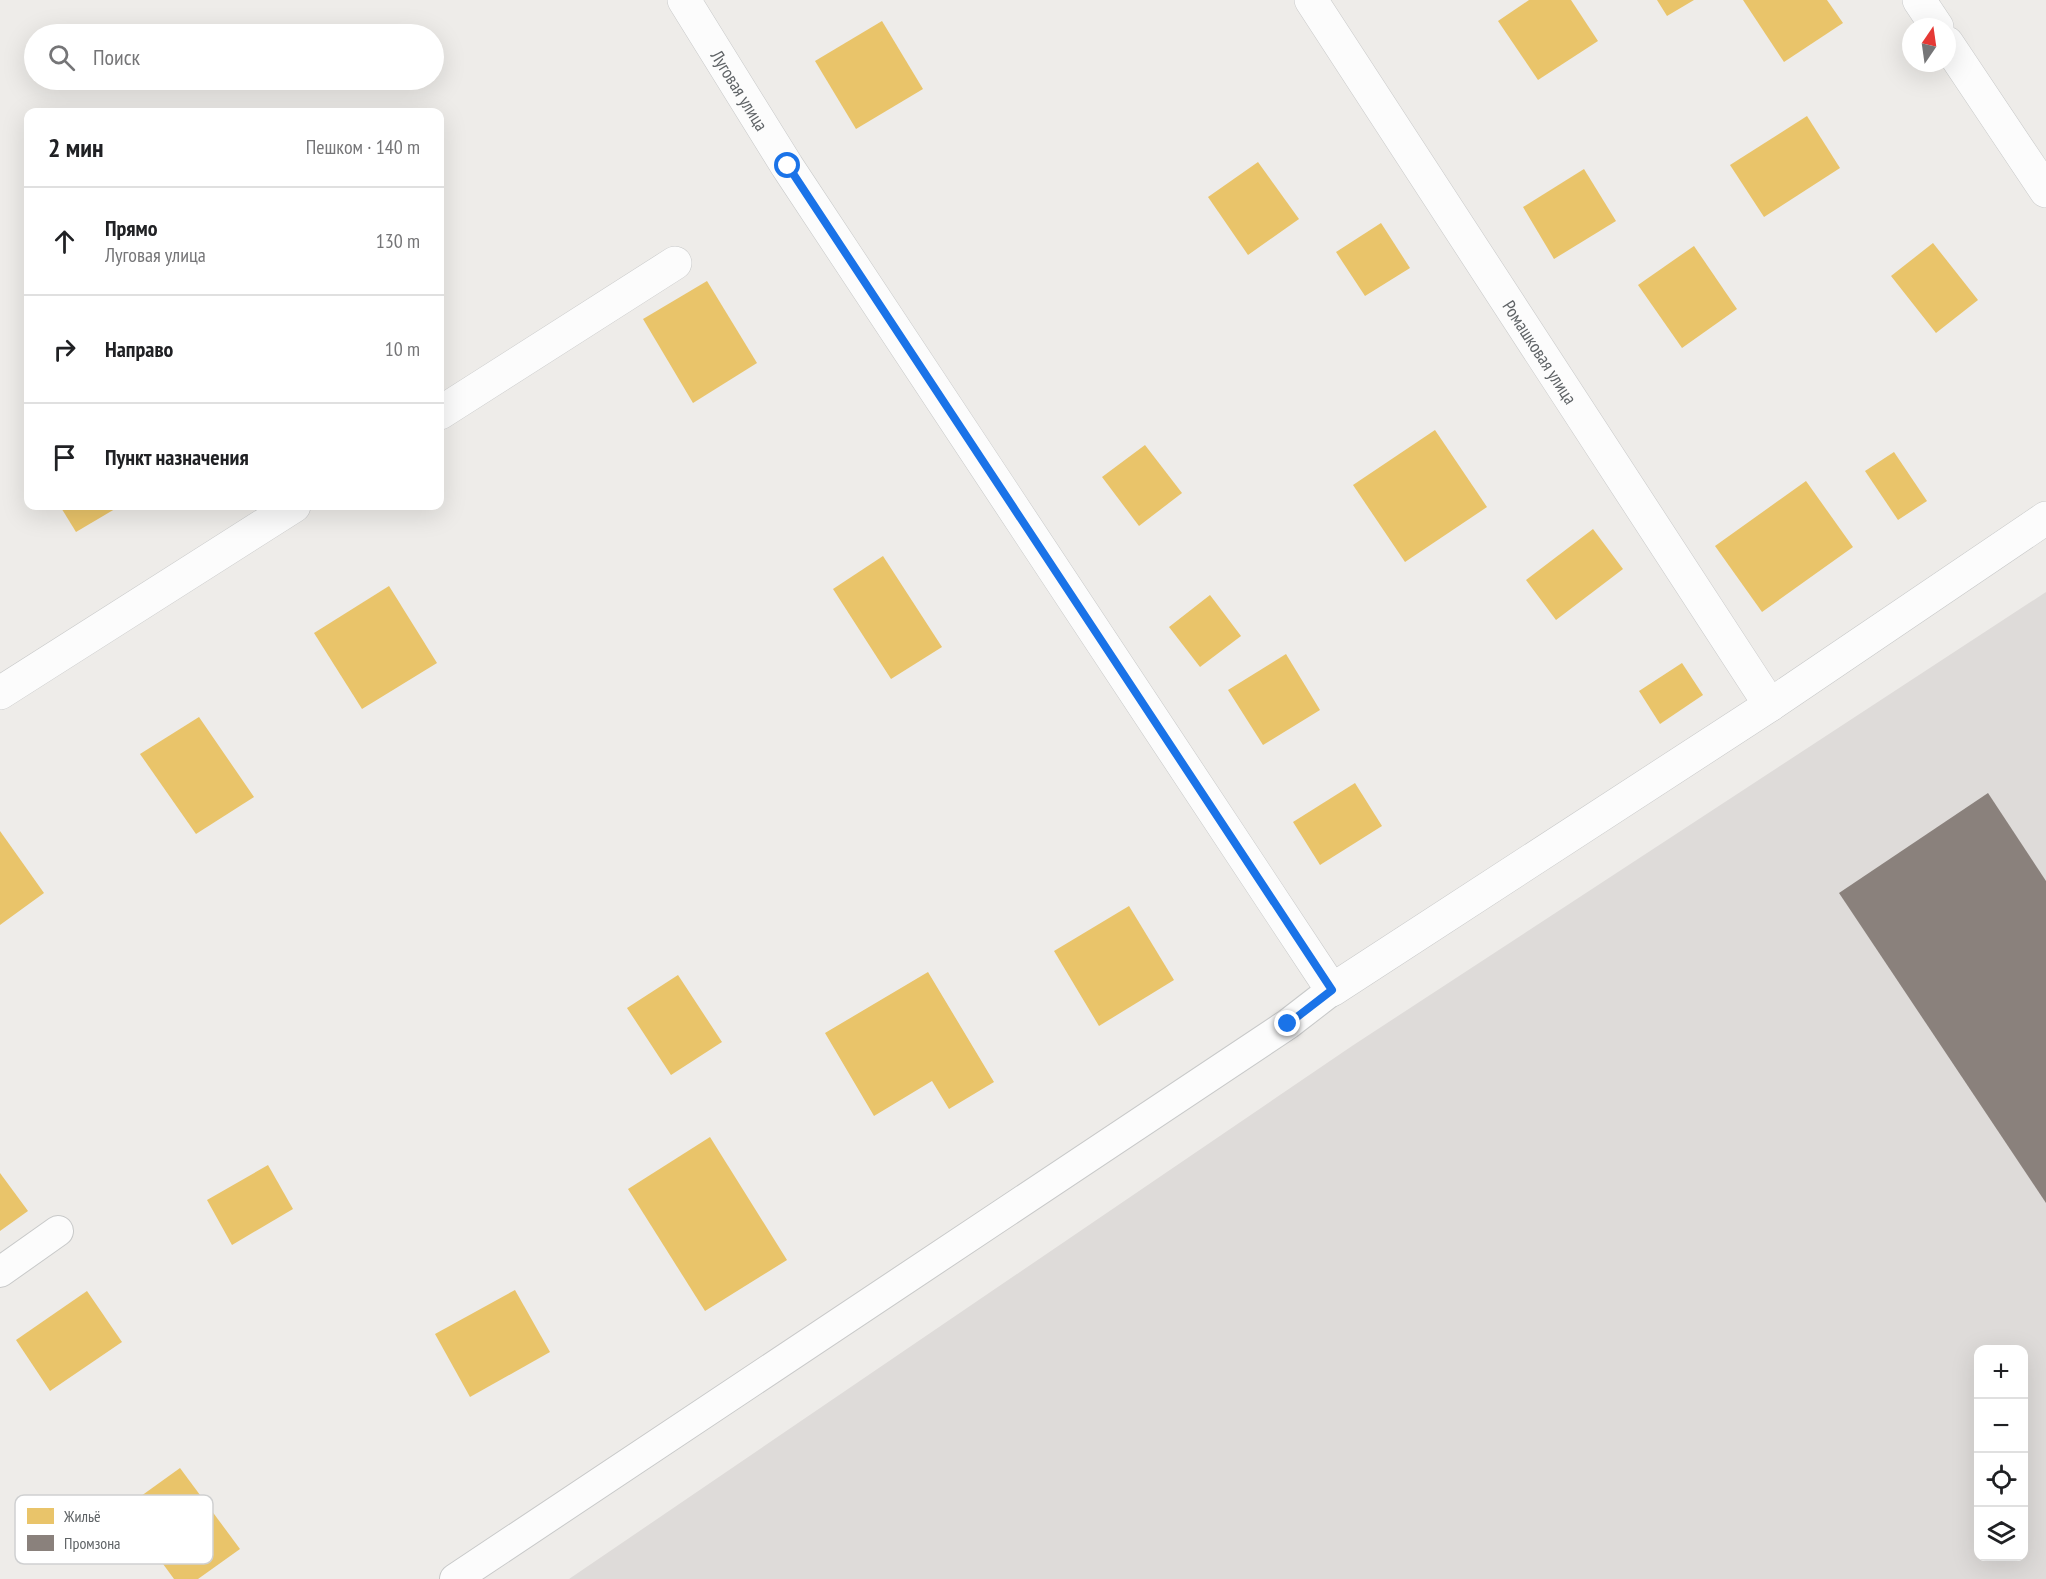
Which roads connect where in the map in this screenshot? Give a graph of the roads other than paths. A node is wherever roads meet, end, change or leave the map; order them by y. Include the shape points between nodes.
1 (684, 0) edge
2 (1311, 0) edge
3 (1919, 0) edge
4 (1931, 18) edge
5 (1956, 56) edge
6 (2046, 191) edge
7 (675, 263) dead end
8 (444, 410) edge
9 (288, 510) edge
10 (2046, 518) edge
11 (0, 693) edge
12 (1770, 705) junction
13 (1332, 990) junction
14 (58, 1231) dead end
15 (0, 1272) edge
16 (454, 1579) edge

1 - 13 street, Луговая улица via 801,186
2 - 12 street, Ромашковая улица
3 - 4 street
5 - 6 street
7 - 8 street
9 - 11 street
10 - 12 street
12 - 13 street
13 - 16 lane via 1288,1024
14 - 15 lane

